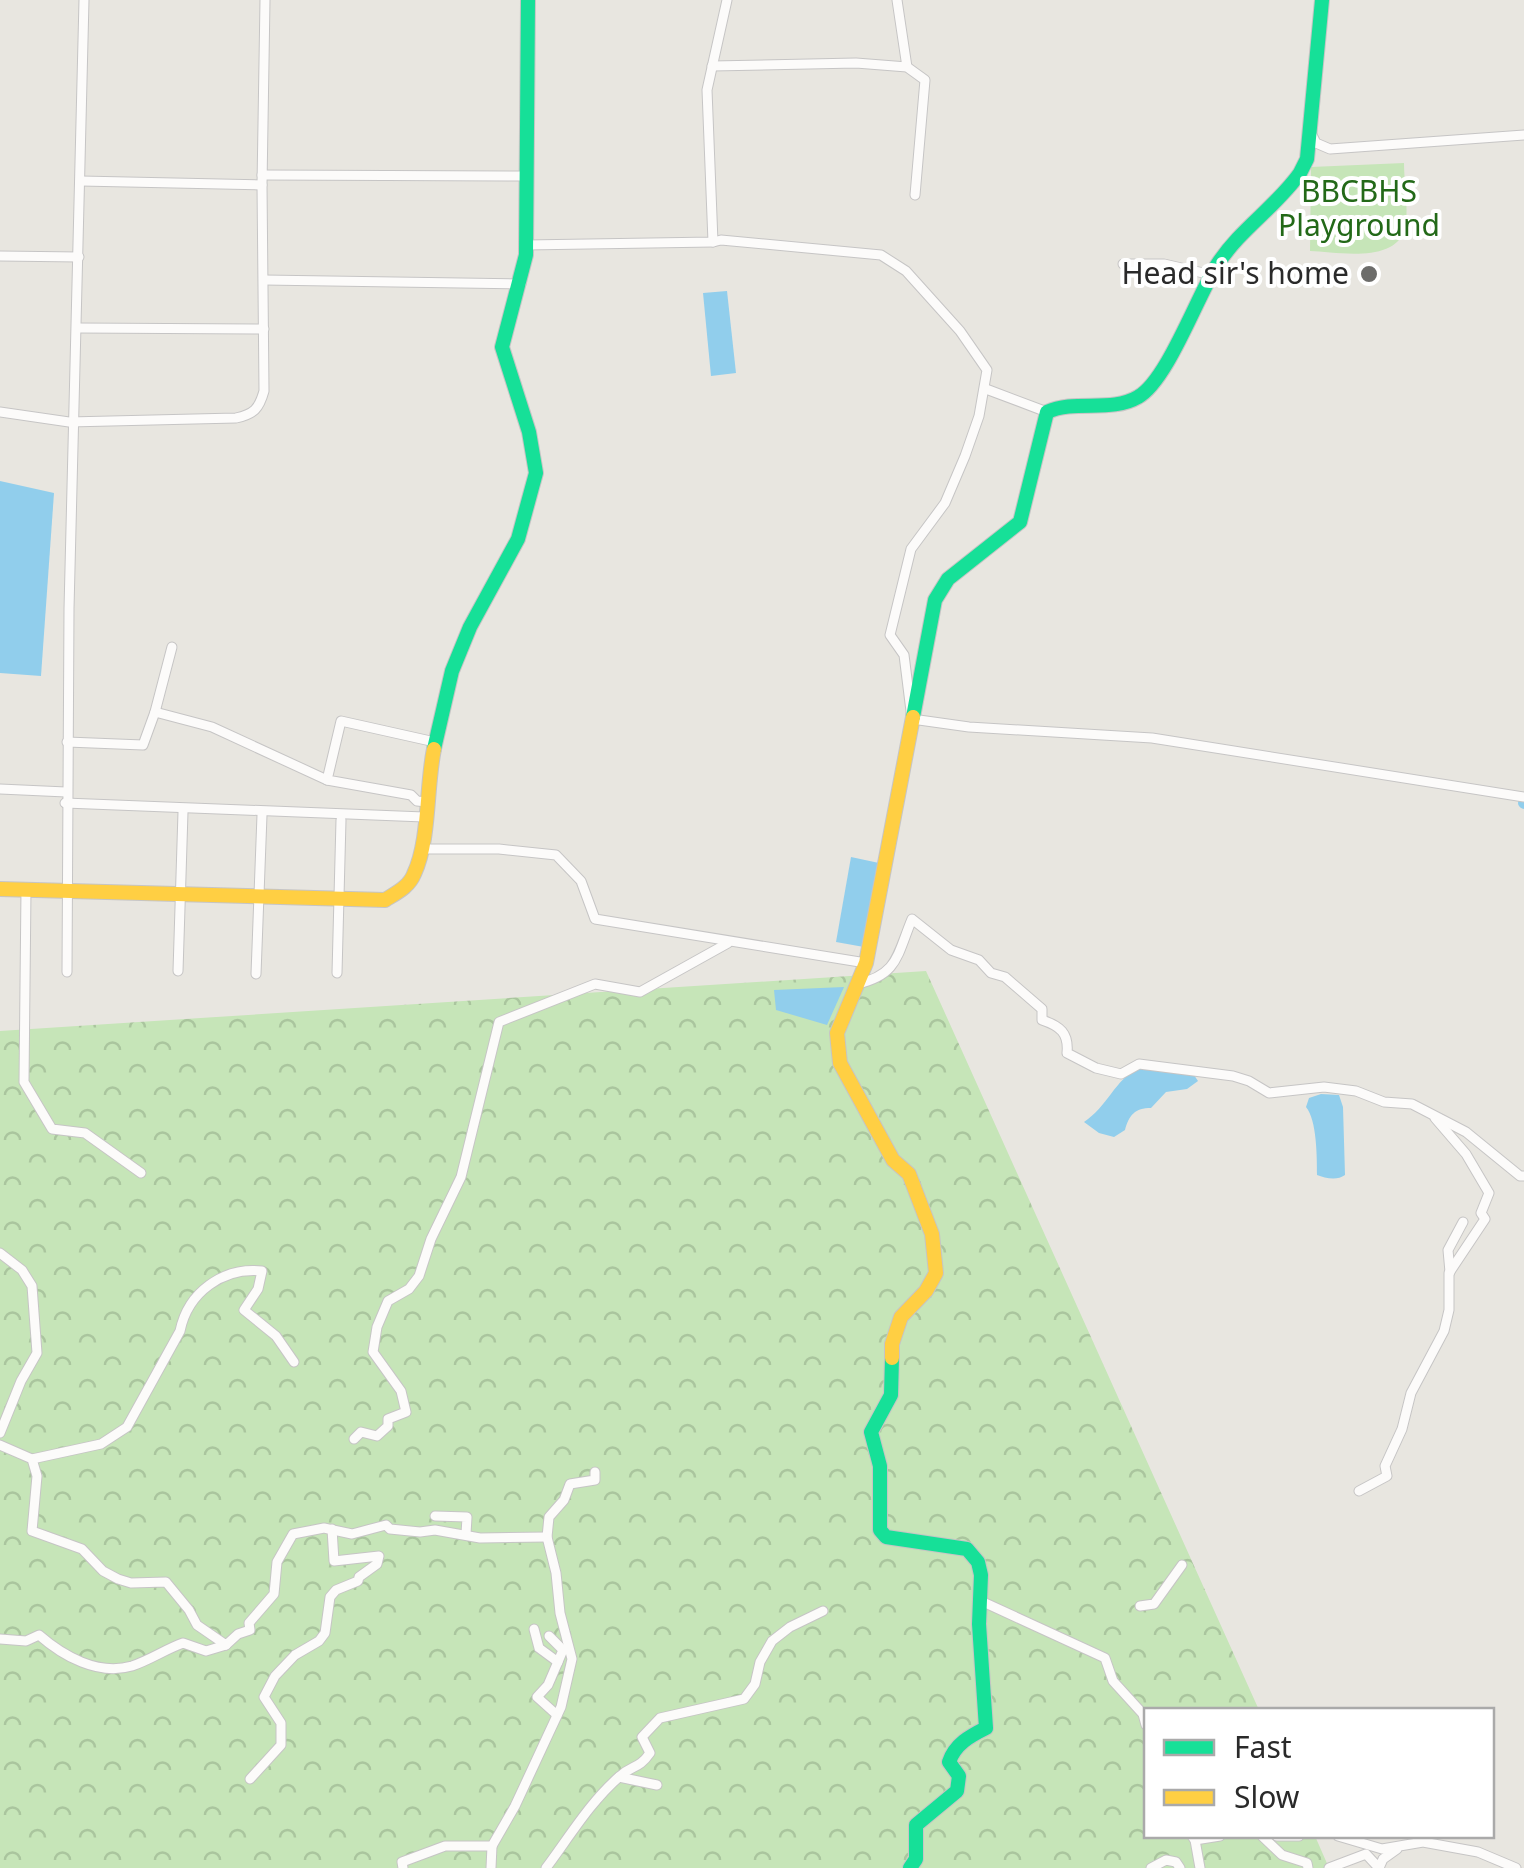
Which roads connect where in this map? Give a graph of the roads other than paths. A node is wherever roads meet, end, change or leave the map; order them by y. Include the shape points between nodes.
1 (84, 0) edge
2 (265, 0) edge
3 (528, 0) edge
4 (727, 0) edge
5 (898, 0) edge
6 (1322, 0) edge
7 (712, 66) junction
8 (906, 67) junction
9 (1310, 130) junction
10 (1524, 135) edge
11 (528, 176) junction
12 (262, 180) junction
13 (80, 181) junction
14 (914, 194) dead end
15 (713, 242) junction
16 (526, 245) junction
17 (0, 256) edge
18 (79, 256) junction
19 (1123, 264) dead end
20 (1212, 274) junction
21 (264, 280) junction
22 (521, 284) junction
23 (77, 328) junction
24 (264, 329) junction
25 (986, 389) junction
26 (0, 412) edge
27 (1047, 412) junction
28 (74, 421) junction
29 (172, 646) dead end
30 (156, 712) junction
31 (912, 718) junction
32 (67, 742) junction
33 (436, 742) junction
34 (326, 780) junction
35 (0, 789) edge
36 (1524, 797) edge
37 (66, 798) junction
38 (425, 810) junction
39 (183, 812) dead end
40 (262, 815) dead end
41 (341, 820) dead end
42 (421, 849) junction
43 (0, 889) edge
44 (26, 890) junction
45 (65, 891) junction
46 (179, 894) junction
47 (258, 896) junction
48 (338, 899) junction
49 (728, 943) junction
50 (866, 963) junction
51 (178, 971) dead end
52 (66, 972) dead end
53 (337, 973) dead end
54 (256, 974) dead end
55 (857, 984) junction
56 (1430, 1112) junction
57 (141, 1174) dead end
58 (1524, 1176) edge
59 (1463, 1222) dead end
60 (0, 1254) edge
61 (1450, 1272) junction
62 (294, 1362) dead end
63 (0, 1433) edge
64 (354, 1439) dead end
65 (0, 1445) edge
66 (32, 1459) junction
67 (595, 1472) dead end
68 (1358, 1491) dead end
69 (435, 1516) dead end
70 (332, 1530) junction
71 (466, 1534) junction
72 (547, 1537) junction
73 (1182, 1565) dead end
74 (982, 1601) junction
75 (1140, 1606) dead end
76 (823, 1610) dead end
77 (534, 1628) dead end
78 (549, 1636) dead end
79 (0, 1639) edge
80 (226, 1645) junction
81 (558, 1662) junction
82 (557, 1715) junction
83 (1144, 1718) edge
84 (619, 1777) junction
85 (250, 1779) dead end
86 (656, 1785) dead end
87 (1193, 1838) edge
88 (1264, 1838) edge
89 (1345, 1838) edge
90 (1404, 1845) junction
91 (492, 1846) junction
92 (403, 1868) edge
93 (491, 1868) edge
94 (546, 1868) edge
95 (910, 1868) edge
96 (1152, 1868) edge
97 (1180, 1868) edge
98 (1200, 1868) edge
99 (1308, 1868) edge
100 (1330, 1868) edge
101 (1516, 1868) edge

1 - 13 street
2 - 12 street
3 - 11 street
4 - 7 street
5 - 8 street
6 - 9 street
7 - 8 street
7 - 15 street via 707,90
8 - 14 street via 925,80
9 - 10 street via 1316,143 1330,149
9 - 20 street via 1300,176 1229,247
11 - 12 street
11 - 16 street
12 - 13 street
12 - 21 street
13 - 18 street
15 - 16 street
15 - 25 street via 881,255 906,271 960,330 987,370
16 - 22 street
17 - 18 street
18 - 23 street
19 - 20 street
20 - 27 street via 1156,381 1140,398 1061,403
21 - 22 street
21 - 24 street
22 - 33 street via 502,347 529,432 536,473 532,500 452,671
23 - 24 street
23 - 28 street
24 - 28 street via 264,391 253,414
25 - 27 street
25 - 31 street via 945,503 910,549 890,635 904,655
26 - 28 street
27 - 31 street via 1020,522 948,579 936,600
28 - 32 street
29 - 30 street
30 - 32 street via 142,745
30 - 34 street via 212,727
31 - 36 street via 1152,738
31 - 50 street
32 - 37 street
33 - 34 street via 342,721
33 - 38 street
34 - 38 street via 411,795
35 - 37 street
37 - 38 street
37 - 45 street
38 - 42 street
39 - 46 street
40 - 47 street
41 - 48 street
42 - 48 street via 403,890 385,900
42 - 49 street via 556,856 580,881 594,919
43 - 44 street
44 - 45 street
44 - 57 street via 24,1082 52,1129 85,1133
45 - 46 street
45 - 52 street
46 - 47 street
46 - 51 street
47 - 48 street
47 - 54 street
48 - 53 street
49 - 50 street
49 - 64 street via 640,992 595,984 499,1022 461,1177 419,1276 388,1302 377,1326 373,1352 401,1390 406,1412 388,1420 377,1436 366,1432
50 - 55 street
55 - 56 street via 890,970 912,919 951,950 1016,985 1042,1009 1042,1020 1065,1033 1067,1054 1096,1068 1121,1074 1139,1064 1234,1076 1269,1094 1324,1087 1356,1091
55 - 74 street via 840,1018 840,1063 892,1160 909,1174 936,1264 926,1290 901,1318 892,1344 891,1395 871,1432 880,1466 880,1530 886,1537 968,1549 978,1562
56 - 58 street
56 - 61 street via 1489,1194 1485,1219
59 - 61 street via 1448,1250
60 - 63 street via 32,1286 38,1353
61 - 68 street via 1444,1331 1411,1393 1387,1476
62 - 66 street via 276,1336 244,1310 262,1271 230,1272 208,1285 183,1315 128,1426 101,1444
65 - 66 street
66 - 80 street via 32,1532 82,1549 102,1571 131,1583 166,1582 197,1625
67 - 72 street via 595,1480 570,1484 549,1517
69 - 71 street via 467,1517
70 - 71 street via 352,1534 386,1526
70 - 80 street via 293,1534 277,1562 274,1594 250,1630
70 - 85 street via 334,1560 379,1556 377,1564 336,1590 324,1633 276,1676 264,1697 281,1723 282,1745
71 - 72 street
72 - 82 street via 572,1659
73 - 75 street via 1154,1604
74 - 83 street via 1105,1658 1113,1681
74 - 95 street via 986,1728 951,1754 957,1790 916,1826
76 - 84 street via 772,1641 744,1699 660,1718 642,1737 650,1752 642,1765
77 - 81 street via 539,1648
78 - 81 street via 563,1650
79 - 80 street via 38,1635 59,1652 106,1668 128,1667 184,1643 206,1651
81 - 82 street via 537,1697
82 - 91 street
84 - 86 street
84 - 94 street
87 - 98 street
88 - 99 street
89 - 90 street via 1382,1849
90 - 100 street via 1379,1868 1366,1854
90 - 101 street via 1478,1852
91 - 92 street via 444,1846 402,1862
91 - 93 street
96 - 97 street via 1166,1860

